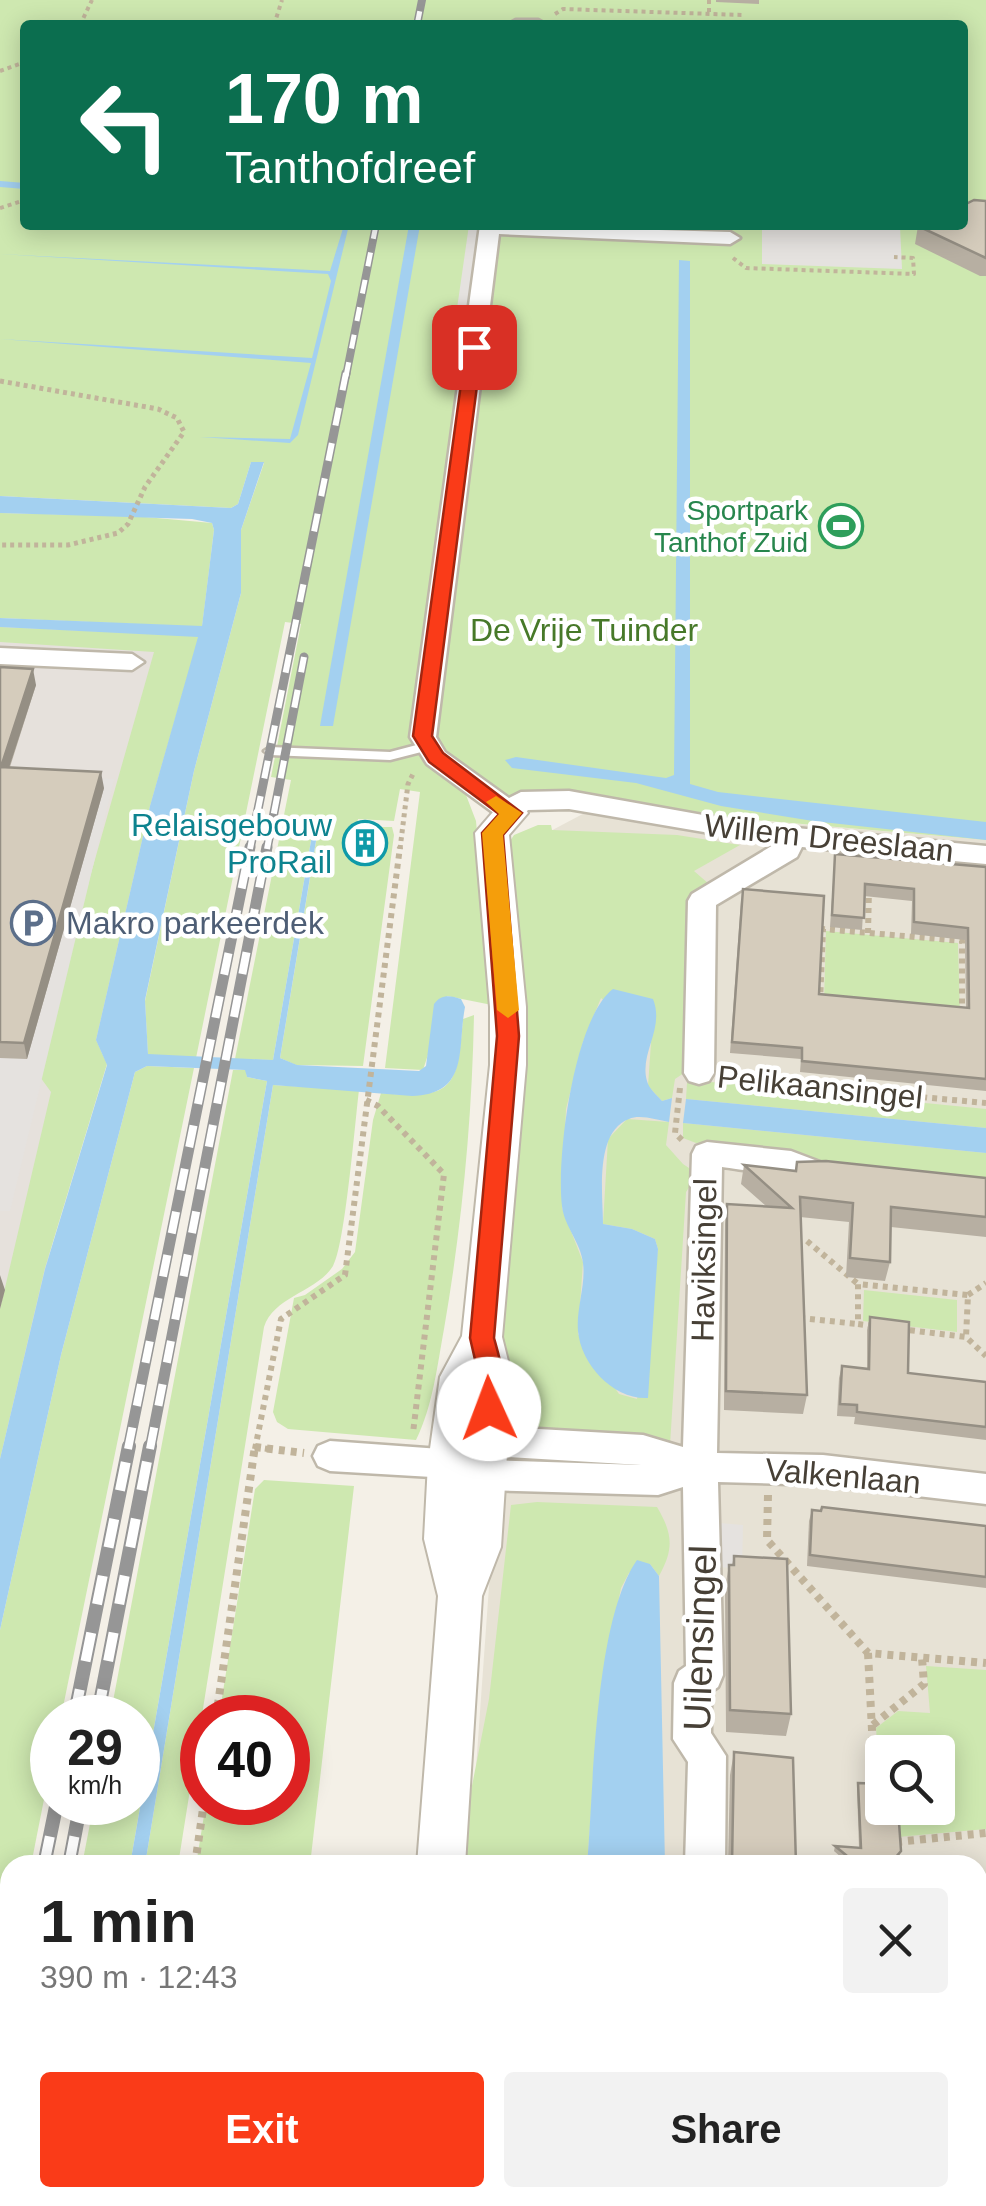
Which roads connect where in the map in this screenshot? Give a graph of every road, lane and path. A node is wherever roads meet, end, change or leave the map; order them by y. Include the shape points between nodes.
1 (709, 0) edge
2 (568, 9) dead end
3 (709, 14) junction
4 (743, 15) dead end
5 (489, 230) edge
6 (570, 230) edge
7 (730, 238) dead end
8 (894, 257) dead end
9 (902, 274) dead end
10 (0, 381) edge
11 (0, 545) edge
12 (0, 656) edge
13 (132, 662) dead end
14 (270, 751) dead end
15 (432, 752) junction
16 (512, 813) junction
17 (791, 837) junction
18 (870, 845) junction
19 (986, 855) edge
20 (868, 933) junction
21 (962, 942) junction
22 (974, 942) edge
23 (838, 1006) edge
24 (944, 1015) edge
25 (962, 1016) junction
26 (974, 1017) edge
27 (817, 1072) edge
28 (690, 1080) junction
29 (816, 1088) junction
30 (366, 1100) junction
31 (986, 1103) edge
32 (675, 1133) dead end
33 (810, 1170) edge
34 (807, 1241) dead end
35 (986, 1282) edge
36 (858, 1284) junction
37 (968, 1295) junction
38 (794, 1318) edge
39 (858, 1324) junction
40 (876, 1326) edge
41 (894, 1328) edge
42 (966, 1337) junction
43 (986, 1356) edge
44 (255, 1447) junction
45 (330, 1456) joint
46 (458, 1460) junction
47 (700, 1467) junction
48 (769, 1469) junction
49 (986, 1489) edge
50 (868, 1654) junction
51 (922, 1658) junction
52 (986, 1663) edge
53 (219, 1695) edge
54 (872, 1726) junction
55 (873, 1735) edge
56 (201, 1825) edge
57 (986, 1833) edge
58 (885, 1843) edge
59 (196, 1855) edge
60 (442, 1855) edge
61 (705, 1855) edge

1 - 3 path
2 - 3 path
3 - 4 path
5 - 15 street via 422,736
6 - 7 street
8 - 9 path via 912,258 914,274
10 - 11 path via 158,409 177,418 184,432 136,501 128,524 112,535
12 - 13 street
14 - 15 lane
15 - 16 street
15 - 30 path via 408,784
16 - 17 street, Willem Dreeslaan via 673,820
16 - 46 street via 492,833 508,1065 482,1338 461,1377
17 - 18 street, Willem Dreeslaan
17 - 28 street, Pelikaansingel via 787,852 702,901
18 - 19 street, Willem Dreeslaan
18 - 20 path
20 - 21 path
20 - 23 path via 823,928 820,1004
21 - 22 path
21 - 25 path
24 - 25 path
25 - 26 path
27 - 29 path
28 - 29 path, Pelikaansingel
28 - 32 path
29 - 31 path, Pelikaansingel
30 - 44 path via 345,1274 281,1320
30 - 46 path via 444,1174
33 - 47 street, Haviksingel via 707,1154
34 - 36 path
35 - 37 path
36 - 37 path
36 - 39 path
37 - 42 path
38 - 39 path
39 - 40 path
41 - 42 path
42 - 43 path
44 - 45 path
44 - 53 path
45 - 46 street, Valkenlaan
46 - 47 street, Valkenlaan via 658,1480
46 - 60 street via 480,1547 460,1596
47 - 48 street, Valkenlaan
47 - 61 street, Uilensingel via 706,1675 692,1683 692,1739 707,1756
48 - 49 street, Valkenlaan
48 - 50 path via 766,1540
50 - 51 path
50 - 54 path
51 - 52 path
51 - 54 path via 924,1684
54 - 55 path
56 - 59 path
57 - 58 path

